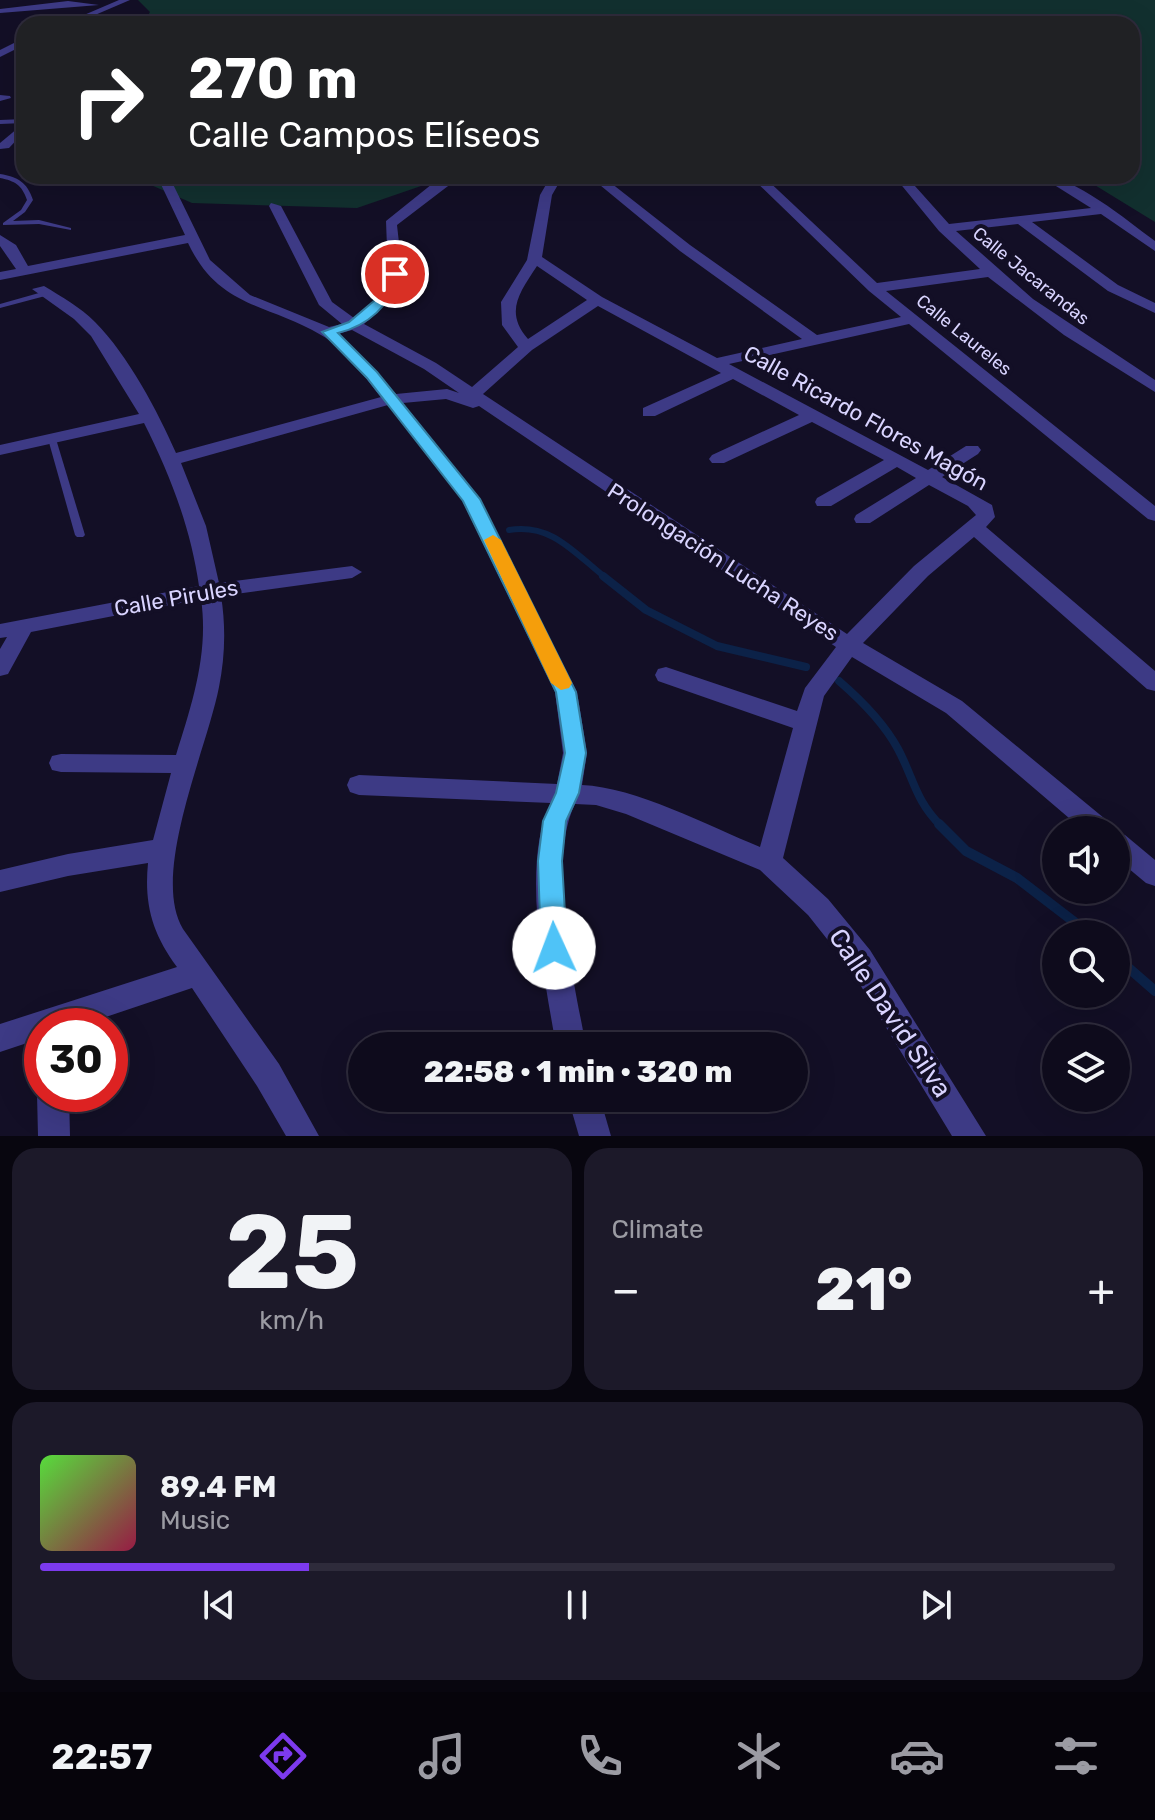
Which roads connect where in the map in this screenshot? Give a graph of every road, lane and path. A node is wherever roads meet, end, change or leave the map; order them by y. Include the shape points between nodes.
1 (18, 0) edge
2 (126, 0) edge
3 (0, 2) edge
4 (95, 5) dead end
5 (0, 11) edge
6 (87, 16) edge
7 (16, 133) edge
8 (2, 148) edge
9 (23, 184) edge
10 (167, 184) edge
11 (443, 184) edge
12 (550, 184) edge
13 (605, 184) edge
14 (764, 184) edge
15 (907, 184) edge
16 (1060, 184) edge
17 (275, 206) dead end
18 (1104, 210) junction
19 (1021, 220) junction
20 (2, 224) edge
21 (944, 228) junction
22 (69, 229) dead end
23 (192, 238) junction
24 (0, 239) edge
25 (1155, 247) edge
26 (535, 258) junction
27 (991, 272) junction
28 (0, 276) edge
29 (36, 284) junction
30 (874, 288) junction
31 (597, 300) junction
32 (0, 306) edge
33 (1155, 309) edge
34 (911, 319) junction
35 (354, 325) junction
36 (328, 332) junction
37 (814, 340) junction
38 (527, 347) junction
39 (714, 363) junction
40 (734, 373) junction
41 (1155, 387) edge
42 (473, 394) junction
43 (392, 399) junction
44 (494, 409) junction
45 (649, 412) dead end
46 (813, 415) junction
47 (151, 416) junction
48 (52, 439) junction
49 (0, 450) edge
50 (972, 450) dead end
51 (718, 459) dead end
52 (171, 460) junction
53 (897, 460) junction
54 (929, 476) junction
55 (824, 502) dead end
56 (1155, 515) edge
57 (863, 519) dead end
58 (976, 528) junction
59 (80, 535) dead end
60 (352, 572) dead end
61 (210, 591) junction
62 (24, 626) junction
63 (0, 631) edge
64 (849, 645) junction
65 (0, 668) edge
66 (666, 675) dead end
67 (1155, 683) edge
68 (805, 723) junction
69 (61, 763) dead end
70 (184, 764) junction
71 (359, 785) dead end
72 (568, 793) junction
73 (1084, 816) edge
74 (166, 849) junction
75 (1130, 854) edge
76 (769, 862) junction
77 (1155, 875) edge
78 (0, 881) edge
79 (198, 973) junction
80 (97, 1008) edge
81 (24, 1031) edge
82 (569, 1032) edge
83 (0, 1038) edge
84 (53, 1112) edge
85 (588, 1112) edge
86 (54, 1136) edge
87 (303, 1136) edge
88 (595, 1136) edge
89 (970, 1136) edge

1 - 3 street
2 - 6 street
4 - 5 street
7 - 8 street
9 - 20 lane via 30,200
10 - 23 street
11 - 35 street via 391,224 395,274 387,297
12 - 26 street
13 - 37 street
14 - 30 street, Calle Laureles
15 - 21 street, Calle Jacarandas
16 - 18 street
17 - 35 street, Prolongación Lucha Reyes via 326,305
18 - 19 street
18 - 25 street
19 - 21 street
19 - 33 street via 1113,288
20 - 22 lane via 39,222
21 - 27 street, Calle Jacarandas
23 - 29 street
23 - 36 street via 204,262 245,298
24 - 29 street
26 - 31 street, Calle Ricardo Flores Magón
26 - 38 street via 507,309 510,326
27 - 30 street
27 - 41 street, Calle Jacarandas
28 - 29 street
29 - 32 lane
29 - 47 street via 85,321
30 - 34 street, Calle Laureles
31 - 38 street
31 - 39 street, Calle Ricardo Flores Magón
34 - 37 street
34 - 56 street, Calle Laureles
35 - 36 street
35 - 42 street, Prolongación Lucha Reyes
36 - 43 street
37 - 39 street
38 - 42 street
39 - 40 street, Calle Ricardo Flores Magón
40 - 45 street
40 - 46 street, Calle Ricardo Flores Magón
42 - 44 street, Prolongación Lucha Reyes
43 - 44 street via 447,394
43 - 52 street
43 - 72 street via 471,499 566,692 575,753
44 - 64 street, Prolongación Lucha Reyes
46 - 51 street
46 - 53 street, Calle Ricardo Flores Magón
47 - 48 street
47 - 52 street
48 - 49 street
48 - 59 lane
50 - 54 street
52 - 61 street via 188,499
53 - 54 street, Calle Ricardo Flores Magón
53 - 55 street
54 - 57 street
54 - 58 street, Calle Ricardo Flores Magón via 985,509 986,517
58 - 64 street, Calle Ricardo Flores Magón via 921,571
58 - 67 street
60 - 61 street, Calle Pirules
61 - 62 street, Calle Pirules
61 - 70 street via 209,685
62 - 63 street, Calle Pirules
62 - 65 street
64 - 68 street, Calle Ricardo Flores Magón via 813,694
64 - 73 street, Prolongación Lucha Reyes via 954,707
66 - 68 street
68 - 76 street, Calle Ricardo Flores Magón
69 - 70 street
70 - 74 street
71 - 72 street
72 - 76 street via 633,806
72 - 82 street via 554,821 550,861 554,948
74 - 78 street
74 - 79 street via 161,911
75 - 77 street
76 - 89 street, Calle David Silva via 818,907 860,959
79 - 80 street
79 - 87 street via 286,1101
81 - 83 street
84 - 86 street
85 - 88 street

